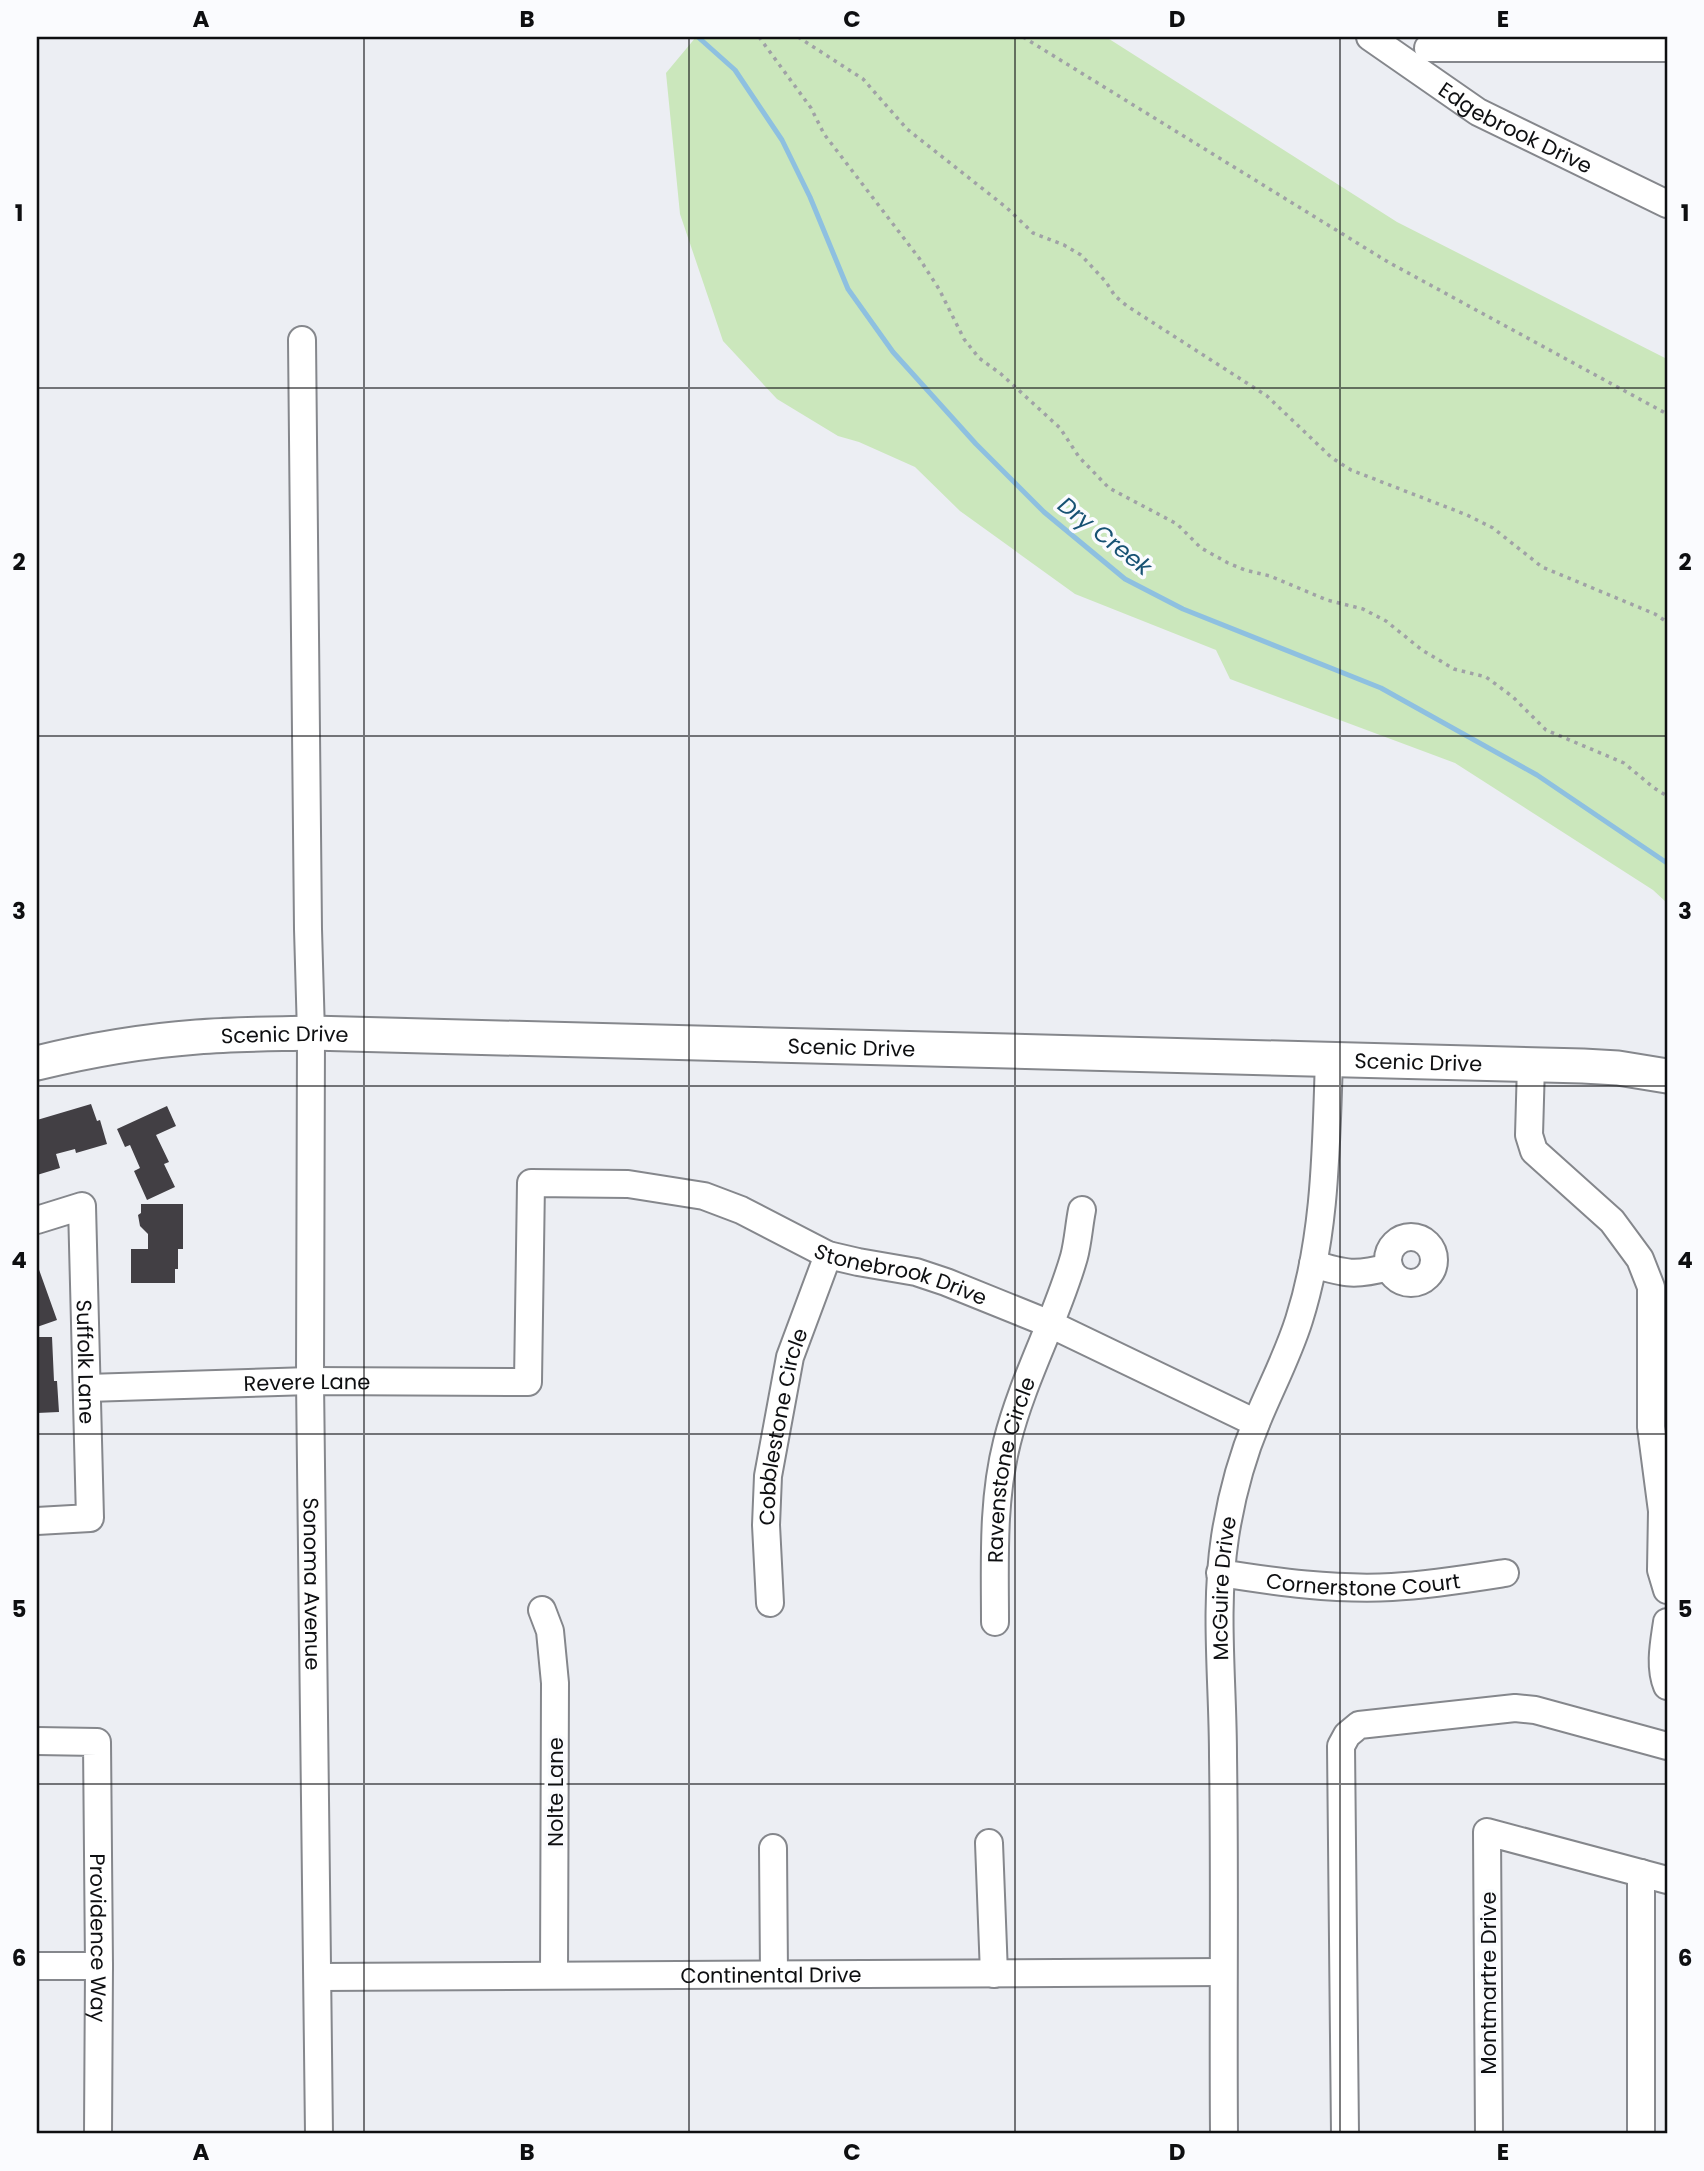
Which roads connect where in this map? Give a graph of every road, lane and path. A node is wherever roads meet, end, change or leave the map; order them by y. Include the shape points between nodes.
1 (759, 37) edge
2 (798, 37) edge
3 (1023, 37) edge
4 (1370, 37) edge
5 (1428, 43) edge
6 (1667, 48) edge
7 (1428, 76) junction
8 (1667, 204) edge
9 (302, 340) dead end
10 (1667, 414) edge
11 (1667, 622) edge
12 (1667, 796) edge
13 (311, 1033) junction
14 (1329, 1059) junction
15 (37, 1063) edge
16 (1531, 1065) junction
17 (1667, 1076) edge
18 (1082, 1210) dead end
19 (37, 1220) edge
20 (828, 1255) junction
21 (1313, 1264) junction
22 (1389, 1268) dead end
23 (1051, 1324) junction
24 (310, 1381) junction
25 (528, 1381) joint
26 (87, 1388) junction
27 (1256, 1423) junction
28 (1661, 1456) edge
29 (1664, 1515) edge
30 (37, 1521) edge
31 (1220, 1573) junction
32 (1505, 1573) dead end
33 (1667, 1590) edge
34 (770, 1603) dead end
35 (542, 1610) dead end
36 (995, 1622) dead end
37 (1667, 1622) edge
38 (1667, 1686) edge
39 (37, 1741) edge
40 (1667, 1746) edge
41 (989, 1843) dead end
42 (773, 1848) dead end
43 (1641, 1872) junction
44 (1667, 1880) edge
45 (37, 1966) edge
46 (99, 1966) junction
47 (1223, 1972) junction
48 (993, 1973) junction
49 (554, 1975) junction
50 (774, 1975) junction
51 (318, 1977) junction
52 (98, 2134) edge
53 (319, 2134) edge
54 (1224, 2134) edge
55 (1345, 2134) edge
56 (1489, 2134) edge
57 (1641, 2134) edge

1 - 12 path via 811,108 824,134 919,258 964,339 979,358 1060,428 1079,457 1109,488 1177,524 1201,548 1228,563 1386,621 1454,668 1486,677 1546,730 1624,763
2 - 11 path via 863,79 907,129 1032,233 1081,255 1127,306 1267,396 1332,458 1373,480 1467,515 1493,528 1542,567
3 - 10 path via 1388,262
4 - 7 street, Edgebrook Drive
5 - 6 street
5 - 7 street
7 - 8 street, Edgebrook Drive via 1478,112
9 - 13 street, Sonoma Avenue
13 - 14 main road, Scenic Drive
13 - 15 main road, Scenic Drive via 137,1043
13 - 24 street, Sonoma Avenue
14 - 16 main road, Scenic Drive
14 - 21 street, McGuire Drive via 1324,1194
16 - 17 main road, Scenic Drive via 1618,1068
16 - 28 street via 1529,1135 1534,1151 1612,1222 1640,1259 1651,1287 1651,1427
18 - 23 street, Ravenstone Circle via 1074,1255
19 - 26 street, Suffolk Lane via 82,1206
20 - 23 street, Stonebrook Drive via 915,1272
20 - 25 street, Stonebrook Drive via 704,1196 628,1184 531,1183
20 - 34 street, Cobblestone Circle via 790,1357 768,1476
21 - 22 street via 1346,1274
21 - 27 street, McGuire Drive via 1299,1321
23 - 27 street, Stonebrook Drive
23 - 36 street, Ravenstone Circle via 1021,1394 1006,1444 995,1538
24 - 25 street, Revere Lane
24 - 26 street, Revere Lane
24 - 51 street, Sonoma Avenue
26 - 30 street, Suffolk Lane via 90,1517
27 - 31 street, McGuire Drive via 1238,1476
28 - 29 street
29 - 33 street via 1661,1570
31 - 32 street, Cornerstone Court via 1317,1586 1378,1587
31 - 47 street, McGuire Drive
35 - 49 street, Nolte Lane via 550,1631 555,1683
37 - 38 street via 1662,1655
39 - 46 street, Providence Way via 97,1742
40 - 55 street via 1515,1707 1359,1725 1347,1735 1341,1746
41 - 48 street
42 - 50 street
43 - 44 street
43 - 56 street, Montmartre Drive via 1487,1832
43 - 57 street
45 - 46 street
46 - 52 street, Providence Way
47 - 48 street, Continental Drive
47 - 54 street, McGuire Drive
48 - 50 street, Continental Drive
49 - 50 street, Continental Drive
49 - 51 street, Continental Drive
51 - 53 street, Sonoma Avenue

